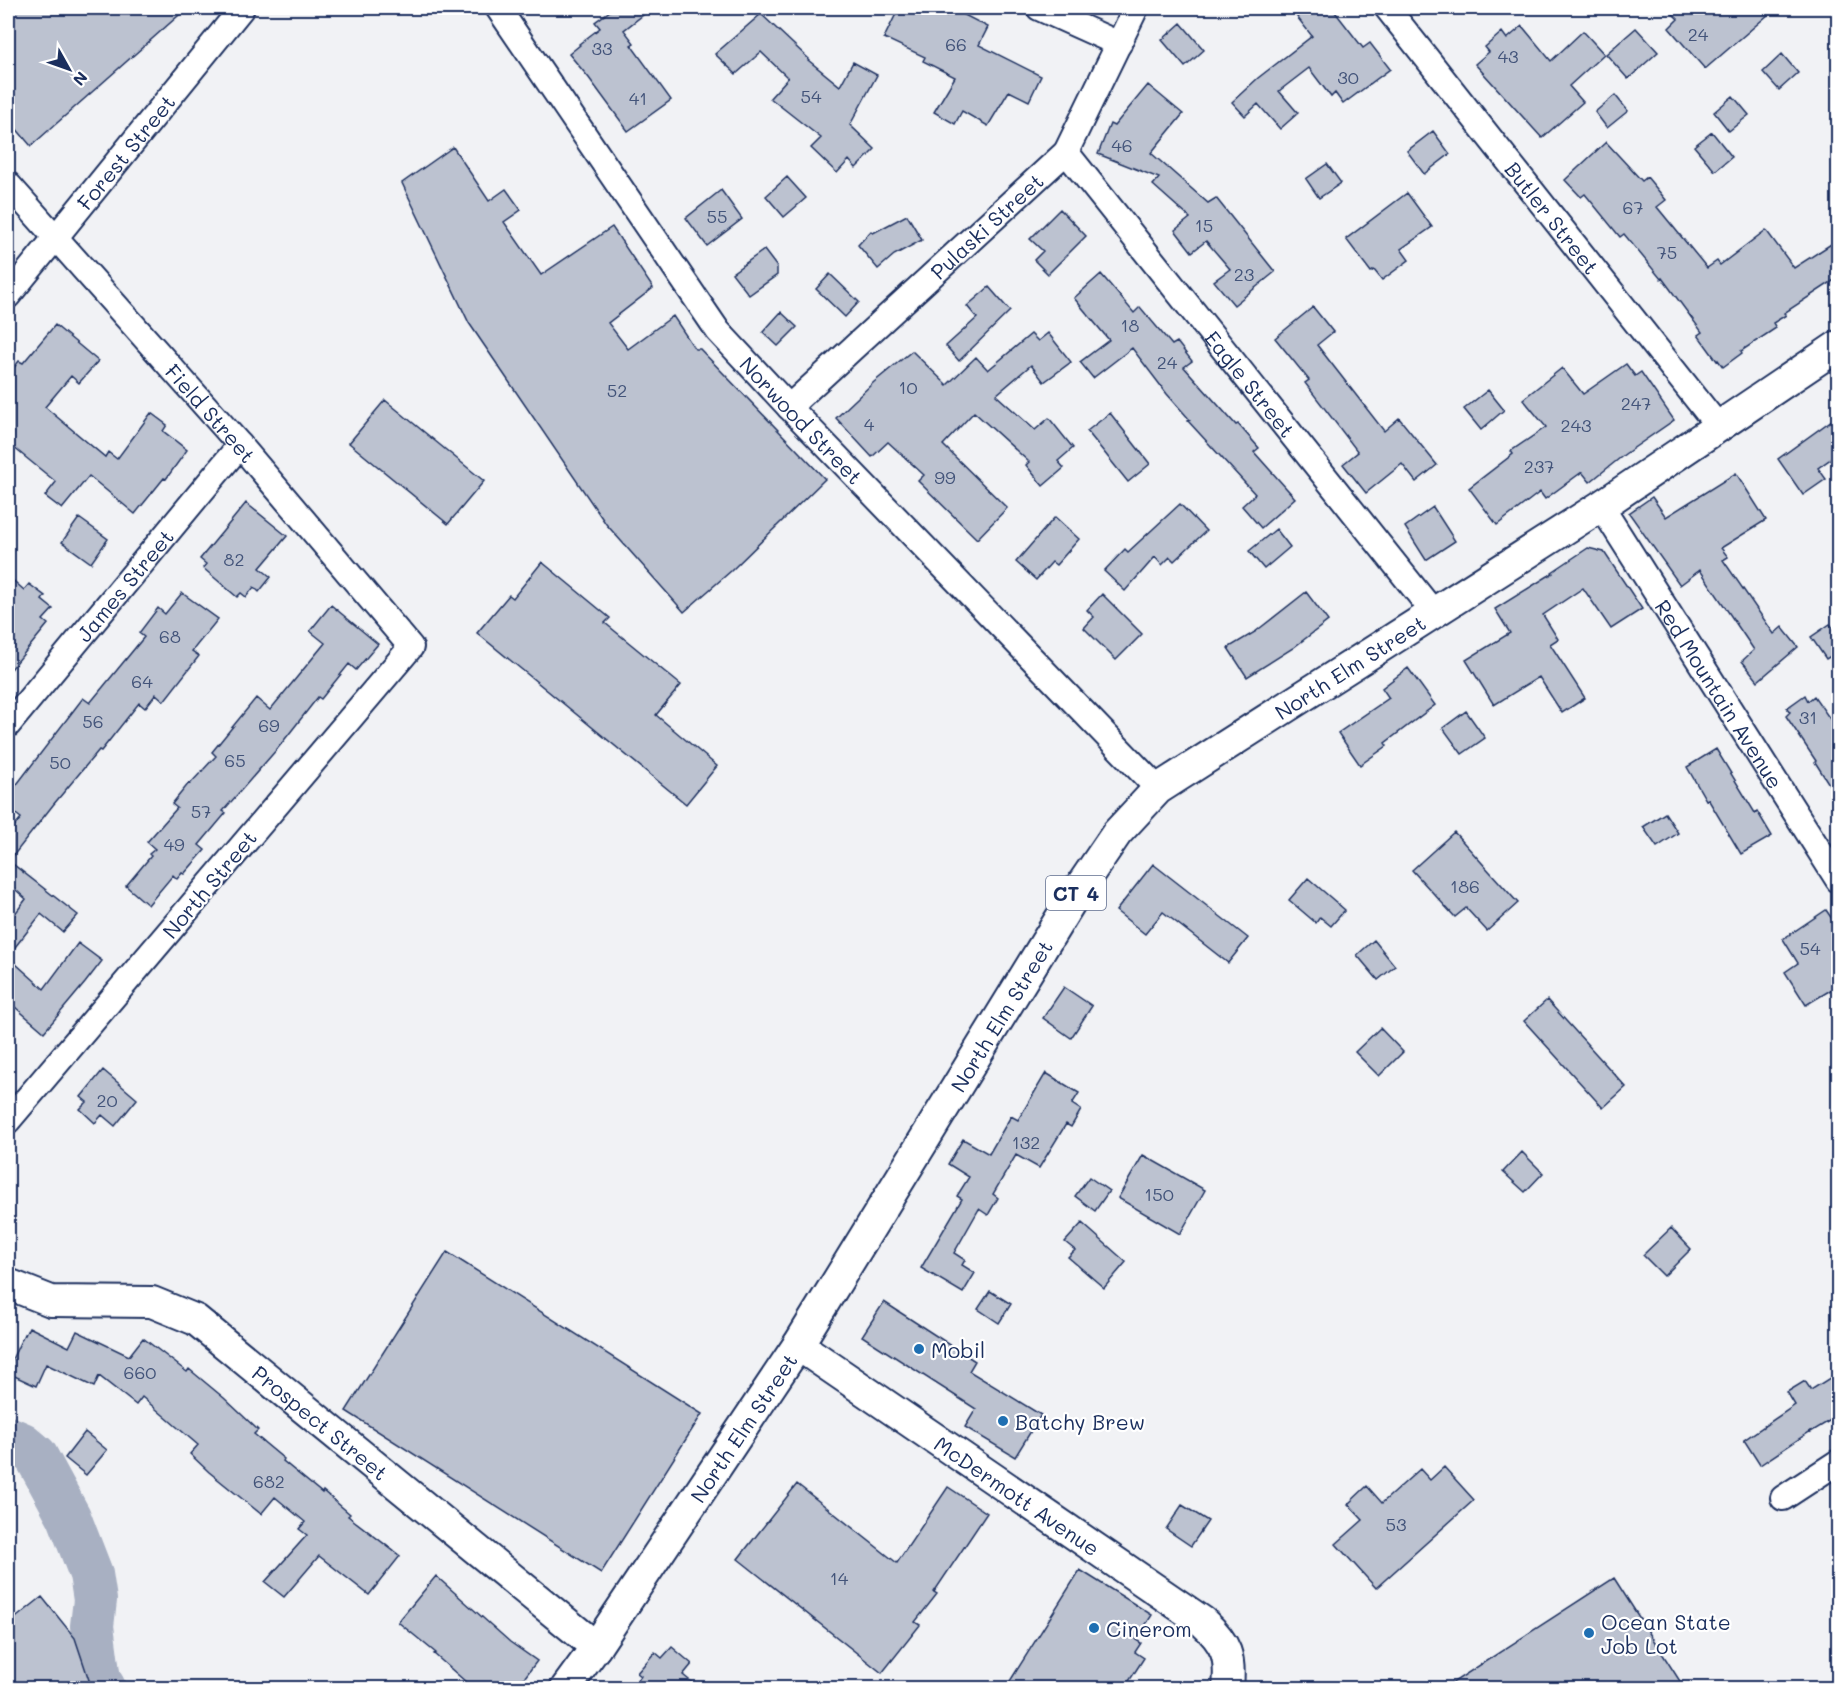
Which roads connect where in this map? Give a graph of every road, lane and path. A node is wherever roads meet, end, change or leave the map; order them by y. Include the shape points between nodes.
1 (242, 8) edge
2 (498, 8) edge
3 (1039, 8) edge
4 (1136, 8) edge
5 (1387, 8) edge
6 (1119, 44) junction
7 (1066, 152) junction
8 (8, 184) edge
9 (55, 237) junction
10 (8, 296) edge
11 (1839, 346) edge
12 (789, 407) junction
13 (1718, 426) junction
14 (240, 445) junction
15 (1601, 506) junction
16 (1434, 613) junction
17 (411, 646) joint
18 (8, 725) edge
19 (1158, 789) junction
20 (1839, 880) edge
21 (8, 1121) edge
22 (8, 1284) edge
23 (798, 1345) junction
24 (1839, 1462) edge
25 (1783, 1498) dead end
26 (596, 1647) junction
27 (566, 1689) edge
28 (1228, 1689) edge

1 - 9 street, Forest Street
2 - 12 street, Norwood Street via 718,331
3 - 6 street
4 - 6 street, Pulaski Street
5 - 13 street, Butler Street
6 - 7 street, Pulaski Street
7 - 12 street, Pulaski Street
7 - 16 street, Eagle Street
8 - 9 street, Field Street
9 - 10 street, Forest Street
9 - 14 street, Field Street
11 - 13 main road, North Elm Street / CT 4
12 - 19 street, Norwood Street
13 - 15 main road, North Elm Street / CT 4
14 - 17 street, Field Street
14 - 18 street, James Street
15 - 16 main road, North Elm Street / CT 4
15 - 20 street, Red Mountain Avenue
16 - 19 main road, North Elm Street / CT 4
17 - 21 street, North Street
19 - 23 main road, North Elm Street / CT 4 via 1117,833 1076,893
22 - 26 main road, Prospect Street via 51,1301 152,1302 196,1320
23 - 26 main road, North Elm Street / CT 4
23 - 28 main road, McDermott Avenue via 1198,1618 1224,1644
24 - 25 street
26 - 27 main road, North Elm Street / CT 4

